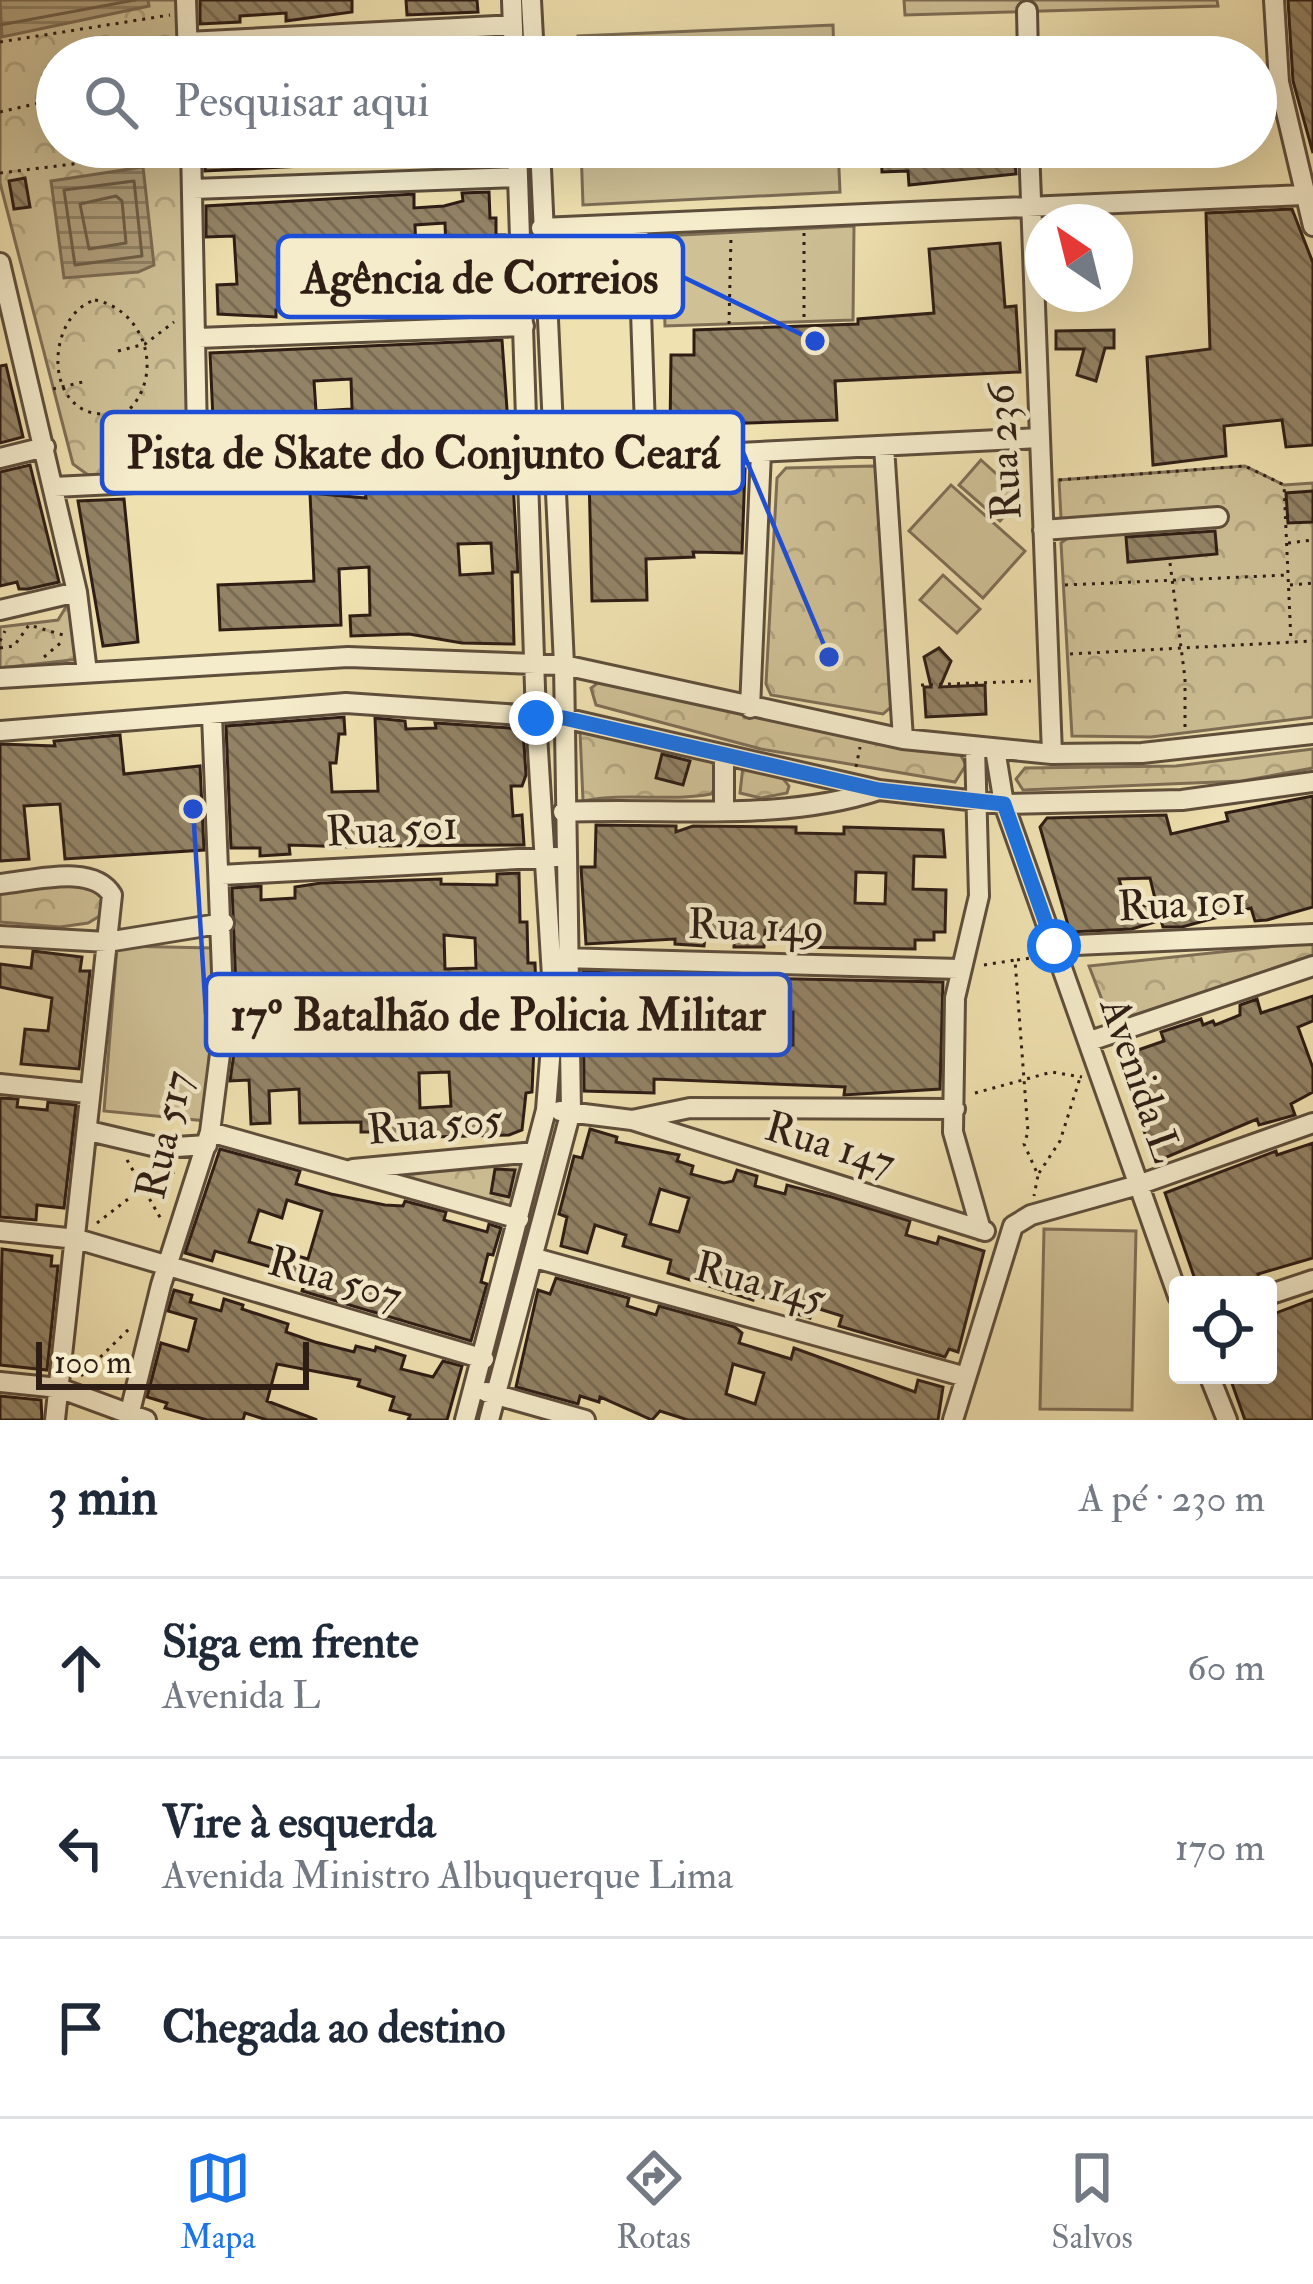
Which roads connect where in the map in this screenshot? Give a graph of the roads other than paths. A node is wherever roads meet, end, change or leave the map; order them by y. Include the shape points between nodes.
1 (512, 0) edge
2 (531, 0) edge
3 (1274, 0) edge
4 (184, 6) edge
5 (1028, 11) dead end
6 (512, 25) junction
7 (187, 36) edge
8 (369, 36) edge
9 (513, 36) edge
10 (533, 36) edge
11 (1028, 36) edge
12 (1276, 36) edge
13 (1277, 49) edge
14 (191, 168) edge
15 (518, 168) edge
16 (540, 168) edge
17 (1029, 168) edge
18 (518, 177) junction
19 (193, 189) junction
20 (1303, 195) junction
21 (1029, 204) edge
22 (1113, 204) edge
23 (1025, 208) edge
24 (1312, 219) edge
25 (638, 225) junction
26 (541, 228) junction
27 (0, 262) edge
28 (532, 262) junction
29 (6, 309) edge
30 (1034, 312) edge
31 (524, 326) junction
32 (198, 338) junction
33 (1039, 438) junction
34 (884, 446) junction
35 (44, 447) junction
36 (761, 452) junction
37 (646, 455) junction
38 (0, 458) edge
39 (551, 458) junction
40 (528, 465) junction
41 (198, 481) junction
42 (54, 487) junction
43 (1218, 517) dead end
44 (1043, 530) junction
45 (556, 552) junction
46 (534, 553) junction
47 (77, 592) junction
48 (0, 610) edge
49 (563, 665) junction
50 (536, 666) junction
51 (87, 672) junction
52 (0, 678) edge
53 (750, 708) junction
54 (212, 715) junction
55 (536, 718) junction
56 (564, 718) junction
57 (0, 730) edge
58 (1313, 734) edge
59 (903, 739) junction
60 (985, 748) junction
61 (1052, 754) junction
62 (724, 755) junction
63 (1313, 782) edge
64 (879, 790) junction
65 (978, 800) junction
66 (1004, 804) junction
67 (724, 808) junction
68 (562, 812) junction
69 (557, 857) junction
70 (221, 875) junction
71 (0, 884) edge
72 (224, 923) junction
73 (1313, 934) edge
74 (0, 935) edge
75 (107, 942) junction
76 (1051, 951) junction
77 (561, 958) junction
78 (1313, 966) edge
79 (959, 969) junction
80 (563, 1008) junction
81 (224, 1023) junction
82 (1090, 1041) junction
83 (0, 1084) edge
84 (88, 1093) junction
85 (955, 1109) junction
86 (546, 1110) junction
87 (571, 1111) junction
88 (632, 1120) junction
89 (1313, 1123) edge
90 (88, 1131) junction
91 (206, 1145) junction
92 (535, 1152) junction
93 (343, 1170) junction
94 (1138, 1185) junction
95 (519, 1219) junction
96 (981, 1230) junction
97 (0, 1232) edge
98 (77, 1239) junction
99 (1006, 1240) junction
100 (535, 1258) junction
101 (166, 1268) junction
102 (1171, 1276) edge
103 (1313, 1280) edge
104 (1277, 1292) edge
105 (484, 1359) junction
106 (966, 1377) junction
107 (0, 1382) edge
108 (1210, 1384) edge
109 (58, 1388) junction
110 (475, 1389) junction
111 (496, 1396) junction
112 (135, 1418) edge
113 (56, 1420) edge
114 (466, 1420) edge
115 (489, 1420) edge
116 (585, 1420) edge
117 (953, 1420) edge
118 (1222, 1420) edge

1 - 6 street
2 - 10 street
3 - 12 street
4 - 7 street
5 - 11 street
6 - 8 street
6 - 9 street
13 - 20 street
14 - 19 street
15 - 18 street
16 - 26 street
17 - 21 street, Rua 236
18 - 19 street
18 - 28 street
19 - 32 street
20 - 22 street
20 - 24 street
23 - 25 street
25 - 26 street
25 - 37 street
26 - 28 street
27 - 29 street
28 - 31 street
28 - 39 street
29 - 35 street
30 - 33 street, Rua 236
31 - 32 street
31 - 40 street
32 - 41 street
33 - 34 street
33 - 44 street, Rua 236
34 - 36 street
34 - 59 street
35 - 38 street
35 - 42 street
36 - 37 street
36 - 53 street
37 - 39 street
39 - 40 street
39 - 45 street
40 - 41 street
40 - 46 street
41 - 42 street
42 - 47 street
43 - 44 street
44 - 61 street, Rua 236
45 - 46 street
45 - 49 street
46 - 50 street
47 - 48 street
47 - 51 street
49 - 50 street
49 - 53 street
49 - 56 street
50 - 51 street via 348,657
50 - 55 street
51 - 52 street
53 - 59 street
54 - 55 street via 346,704
54 - 57 street
54 - 70 street, Rua 517
55 - 56 street
55 - 69 street
56 - 62 street
56 - 68 street
58 - 61 street
59 - 60 street
60 - 61 street
60 - 65 street
60 - 66 street, Avenida L
62 - 64 street
62 - 67 street
63 - 66 street via 1182,800
64 - 65 street
64 - 67 street via 784,811
65 - 66 street
65 - 79 street via 979,896
66 - 76 street, Avenida L
67 - 68 street
68 - 69 street
69 - 70 street, Rua 501
69 - 77 street
70 - 72 street, Rua 517
71 - 75 street, Rua 517 via 99,879 112,895
72 - 75 street
72 - 81 street, Rua 517
73 - 76 street, Rua 101
74 - 75 street
75 - 84 street, Rua 517
76 - 82 street, Avenida L
77 - 79 street, Rua 149
77 - 80 street
78 - 82 street, Rua 101
79 - 85 street
80 - 81 street
80 - 86 street
80 - 87 street
81 - 91 street, Rua 517
82 - 94 street, Avenida L
83 - 84 street
84 - 90 street, Rua 517
85 - 88 street, Rua 147 via 690,1108
85 - 96 street via 954,1147
86 - 87 street, Rua 147
86 - 92 street
87 - 88 street, Rua 147
87 - 100 street
88 - 96 street, Rua 147
89 - 94 street
90 - 91 street, Rua 505 via 161,1148
90 - 98 street, Rua 517
91 - 93 street, Rua 505
91 - 101 street, Rua 517
92 - 93 street, Rua 505
92 - 95 street
93 - 95 street, Rua 505
94 - 99 street via 1031,1215
94 - 102 street, Avenida L
95 - 105 street
96 - 99 street, Rua 147
97 - 98 street, Rua 507
98 - 101 street, Rua 507
98 - 109 street, Rua 517
99 - 106 street
100 - 106 street, Rua 145
100 - 111 street
101 - 105 street, Rua 507
101 - 112 street, Rua 517
103 - 104 street
105 - 110 street
106 - 117 street
107 - 109 street
108 - 118 street
109 - 112 street
109 - 113 street, Rua 517
110 - 111 street
110 - 114 street
111 - 115 street
111 - 116 street

